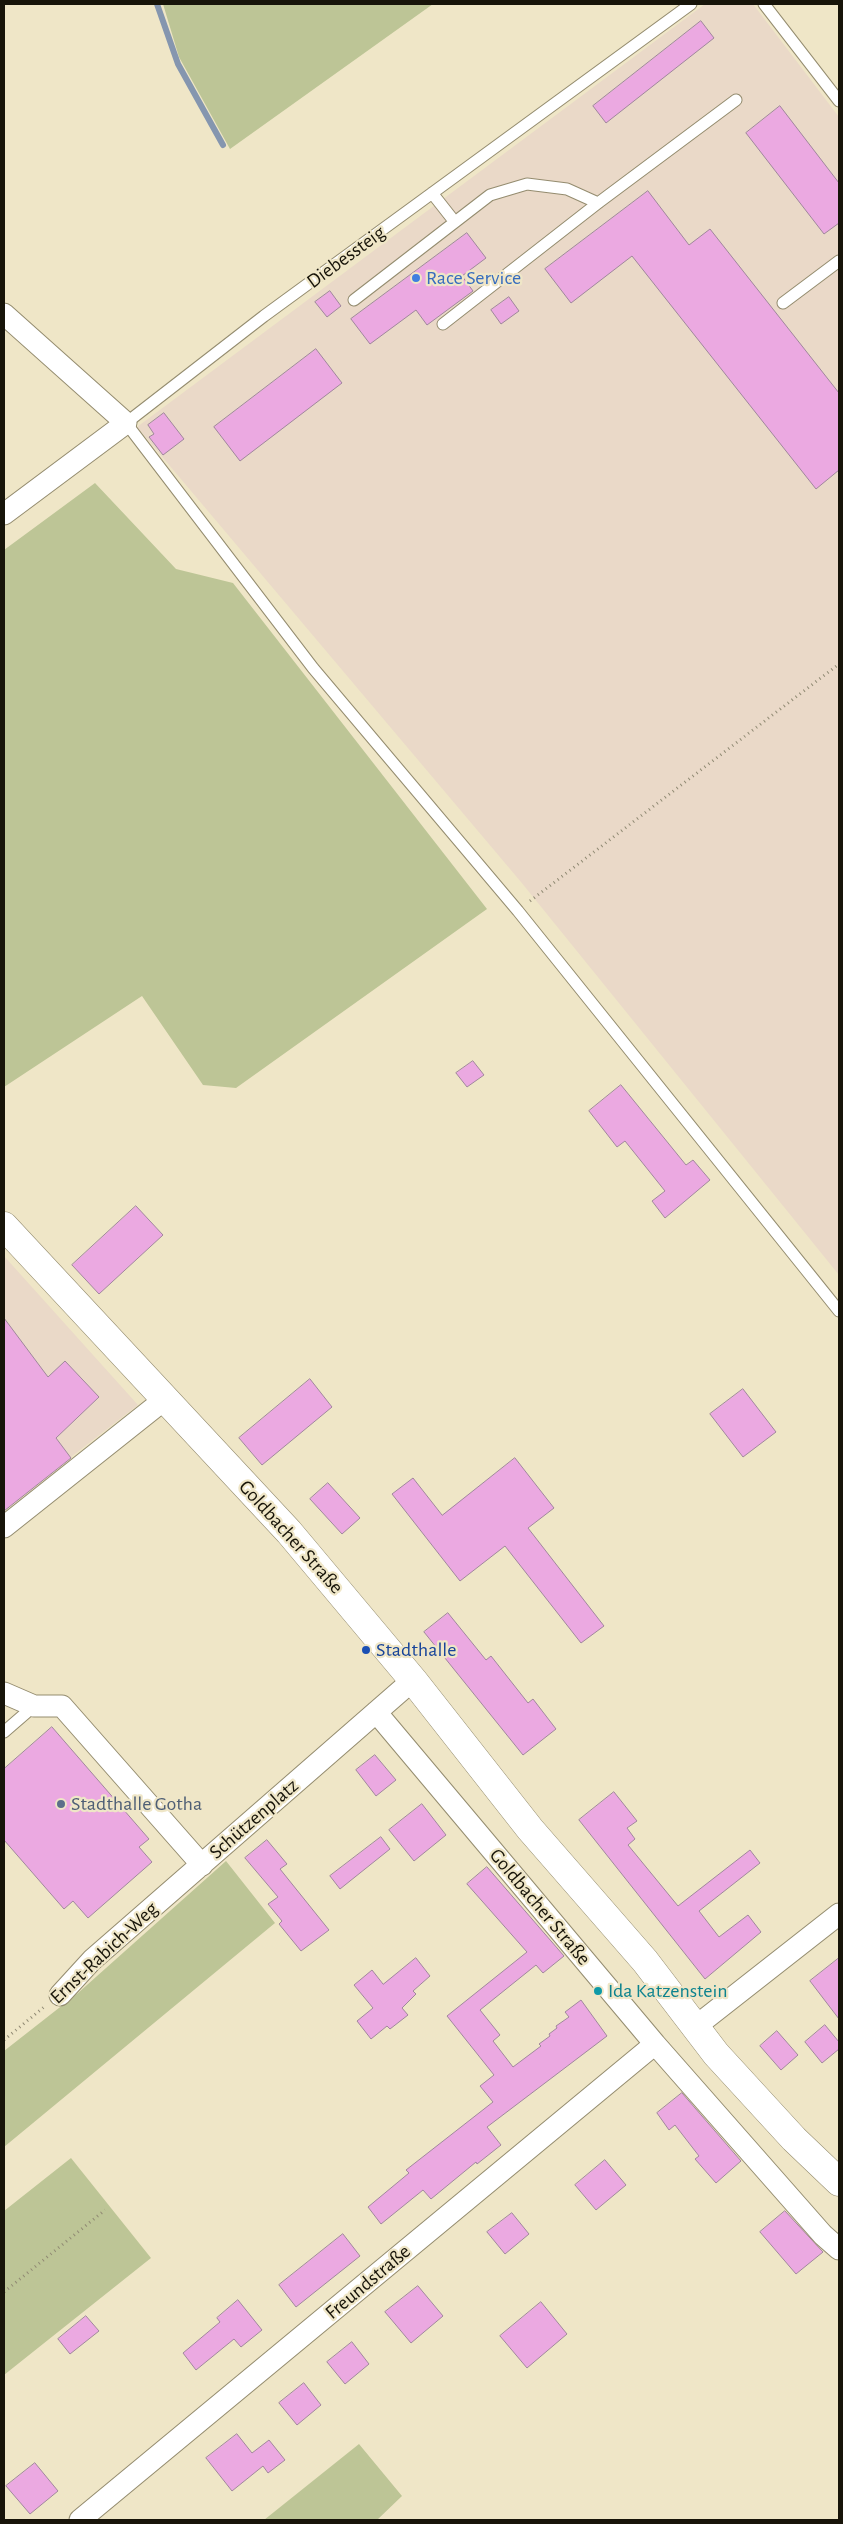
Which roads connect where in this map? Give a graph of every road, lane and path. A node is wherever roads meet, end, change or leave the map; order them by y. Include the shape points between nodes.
1 (691, 4) edge
2 (764, 4) edge
3 (736, 100) dead end
4 (839, 101) edge
5 (432, 193) junction
6 (598, 203) junction
7 (454, 221) junction
8 (839, 260) edge
9 (354, 300) dead end
10 (783, 303) dead end
11 (4, 314) edge
12 (443, 324) dead end
13 (126, 422) junction
14 (4, 514) edge
15 (839, 664) edge
16 (518, 911) junction
17 (4, 1226) edge
18 (839, 1311) edge
19 (165, 1399) junction
20 (4, 1527) edge
21 (413, 1680) junction
22 (4, 1693) edge
23 (34, 1706) junction
24 (376, 1712) junction
25 (4, 1732) edge
26 (202, 1865) junction
27 (839, 1914) edge
28 (60, 1995) joint
29 (695, 2027) junction
30 (4, 2040) edge
31 (656, 2044) junction
32 (839, 2182) edge
33 (105, 2210) dead end
34 (839, 2249) edge
35 (4, 2292) edge
36 (80, 2520) edge

1 - 5 lane, Diebessteig
2 - 4 lane
3 - 6 lane
5 - 7 lane
5 - 13 lane, Diebessteig
6 - 7 lane via 567,189 527,184 490,195
6 - 12 lane
7 - 9 lane
8 - 10 lane
11 - 13 street
13 - 14 street, Diebessteig
13 - 16 lane via 313,668
15 - 16 path
16 - 18 lane
17 - 19 main road, Goldbacher Straße
19 - 20 street
19 - 21 main road, Goldbacher Straße via 289,1532
21 - 24 street
21 - 29 main road, Goldbacher Straße via 530,1829 645,1961
22 - 23 street, Schützenplatz
23 - 25 lane
23 - 26 street, Schützenplatz via 62,1706
24 - 26 street, Schützenplatz
24 - 31 street, Goldbacher Straße
26 - 28 street, Ernst-Rabich-Weg via 92,1960
27 - 29 street
28 - 30 path, Ernst-Rabich-Weg
29 - 32 main road, Goldbacher Straße via 794,2139
31 - 34 street, Goldbacher Straße via 823,2235
31 - 36 street, Freundstraße
33 - 35 path

